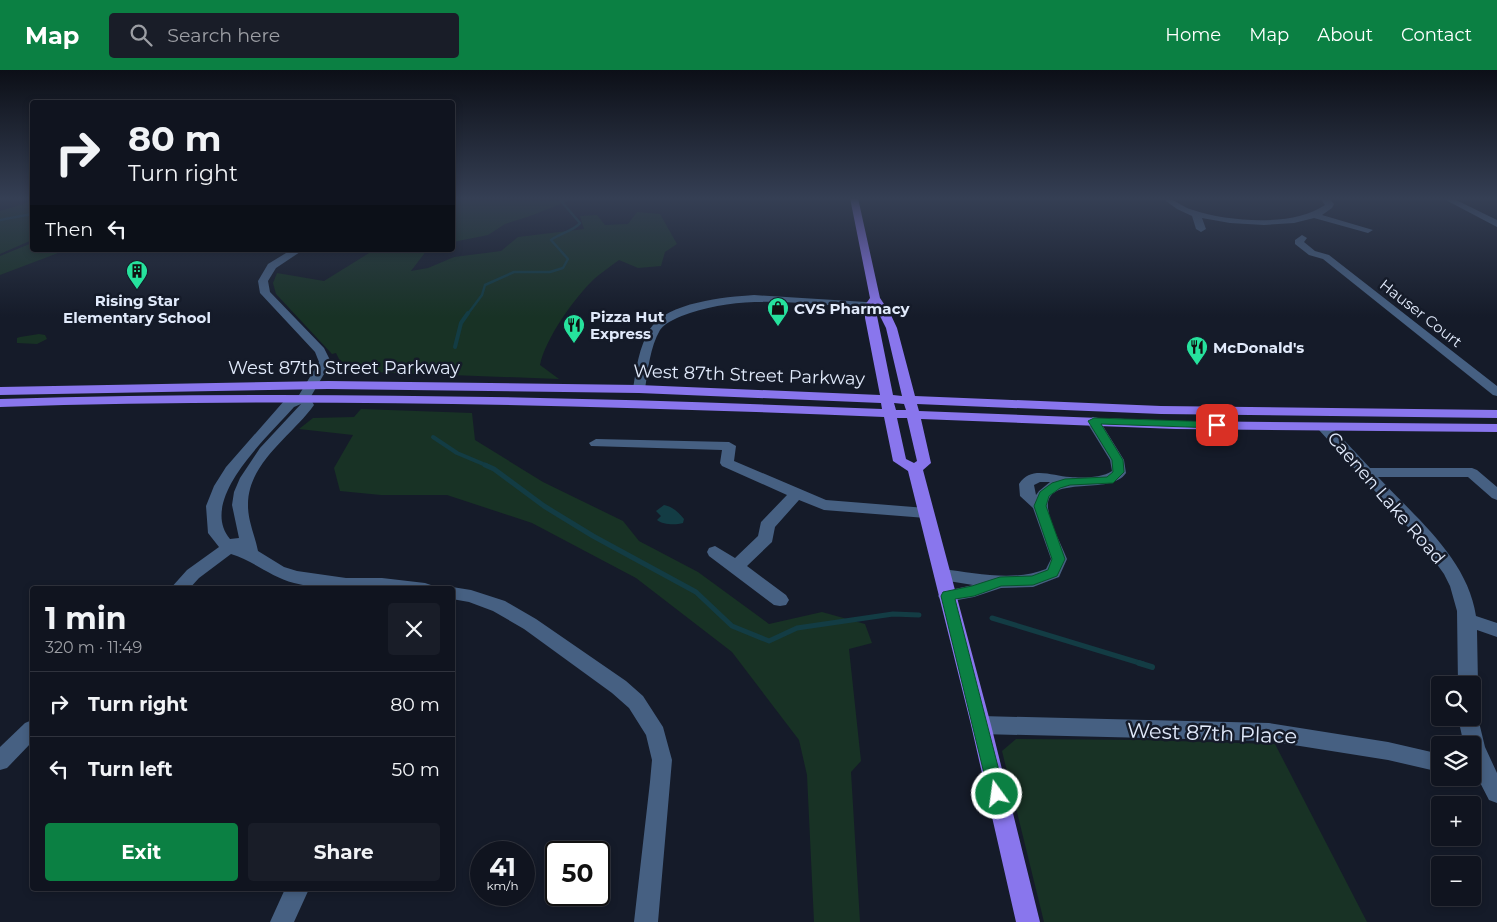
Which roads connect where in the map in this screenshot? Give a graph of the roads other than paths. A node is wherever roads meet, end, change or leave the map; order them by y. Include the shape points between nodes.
1 (862, 238) edge
2 (1302, 238) edge
3 (295, 252) edge
4 (876, 303) junction
5 (639, 389) junction
6 (0, 390) edge
7 (308, 392) junction
8 (1497, 392) edge
9 (490, 401) junction
10 (0, 403) edge
11 (888, 407) junction
12 (912, 408) junction
13 (1497, 414) edge
14 (1094, 421) junction
15 (1324, 427) junction
16 (1497, 428) edge
17 (596, 444) dead end
18 (915, 469) junction
19 (1366, 472) junction
20 (245, 483) junction
21 (221, 486) junction
22 (797, 493) junction
23 (1497, 496) edge
24 (926, 513) junction
25 (247, 536) junction
26 (228, 548) junction
27 (715, 552) dead end
28 (250, 554) junction
29 (736, 567) junction
30 (942, 575) junction
31 (1000, 582) junction
32 (181, 586) edge
33 (404, 586) edge
34 (455, 593) edge
35 (947, 596) junction
36 (780, 600) dead end
37 (1467, 620) junction
38 (1497, 630) edge
39 (1468, 676) edge
40 (981, 725) junction
41 (30, 731) edge
42 (0, 761) edge
43 (1431, 762) edge
44 (1481, 774) edge
45 (1497, 793) edge
46 (296, 891) edge
47 (282, 922) edge
48 (646, 922) edge
49 (1028, 922) edge

1 - 4 main road
2 - 8 street, Hauser Court via 1298,242 1312,253 1326,257
3 - 7 street via 272,266 264,281 266,293 320,351 325,362
4 - 5 street via 738,299 687,310 664,320 655,330
4 - 11 main road
4 - 12 main road via 889,322
5 - 7 main road, West 87th Street Parkway
5 - 9 main road via 617,397 513,396
5 - 11 main road, West 87th Street Parkway via 774,393
6 - 7 main road, West 87th Street Parkway
7 - 9 main road, West 87th Street Parkway
7 - 10 main road, West 87th Street Parkway
7 - 20 street via 308,405 261,457
7 - 21 street via 289,404 230,470
9 - 11 main road, West 87th Street Parkway
11 - 12 main road, West 87th Street Parkway
11 - 18 main road via 900,461
12 - 13 main road, West 87th Street Parkway
12 - 14 main road, West 87th Street Parkway
12 - 18 main road via 924,463
14 - 15 main road, West 87th Street Parkway
14 - 31 street via 1117,460 1119,472 1110,480 1069,482 1044,476 1033,478 1026,484 1028,496 1040,506 1059,559 1053,573 1033,581
15 - 16 main road, West 87th Street Parkway
15 - 19 street, Caenen Lake Road
17 - 22 street via 729,446 727,463
18 - 24 main road
19 - 23 street via 1472,473
19 - 37 street, Caenen Lake Road via 1438,552 1464,601
20 - 21 street
20 - 25 street via 240,504
21 - 26 street via 214,506 216,533
22 - 24 street via 824,505
22 - 29 street via 767,526 766,538
24 - 30 main road
25 - 26 street
25 - 28 street
26 - 28 street
26 - 32 street
27 - 29 street
28 - 33 street via 278,571 312,580
29 - 36 street
30 - 31 street
30 - 35 main road
31 - 35 street
34 - 48 street via 499,606 530,624 619,687 636,702 656,733 662,760
35 - 40 main road
37 - 38 street
37 - 39 street, Caenen Lake Road
40 - 43 street, West 87th Place via 1269,732 1379,749
40 - 49 main road
41 - 42 street
44 - 45 street
46 - 47 street

